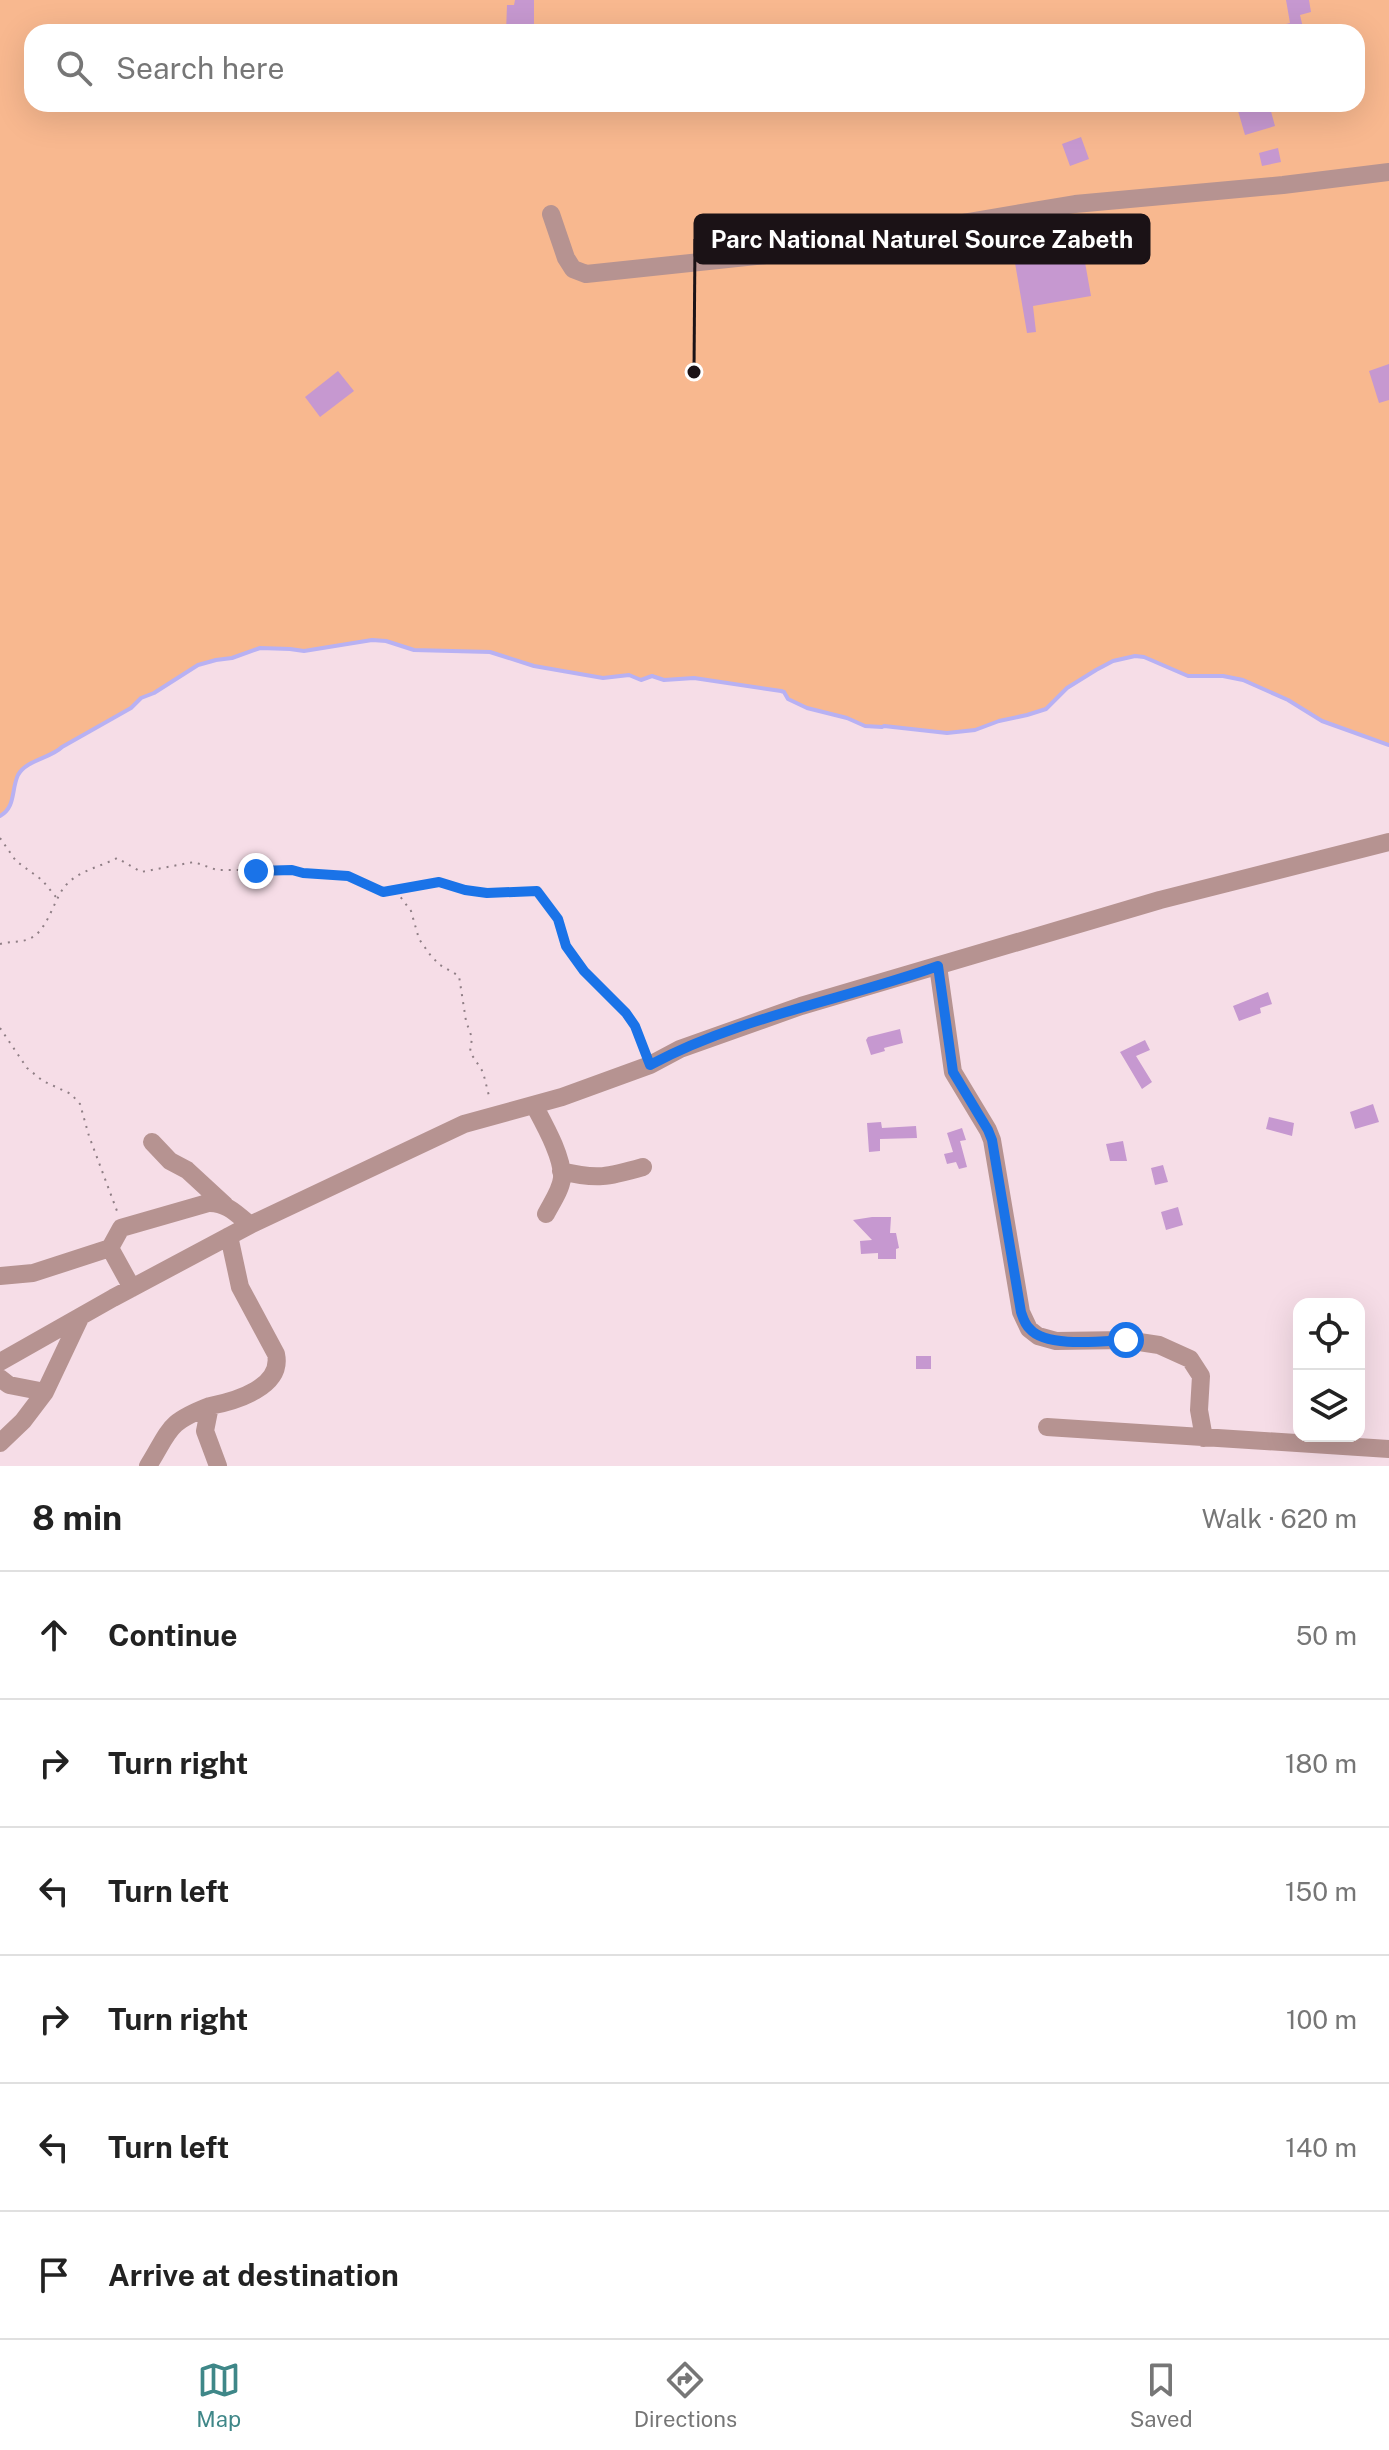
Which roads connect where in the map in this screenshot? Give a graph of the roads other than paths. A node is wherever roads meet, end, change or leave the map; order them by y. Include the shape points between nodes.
1 (1389, 172) edge
2 (551, 214) dead end
3 (1389, 842) edge
4 (938, 966) junction
5 (534, 1105) junction
6 (152, 1142) dead end
7 (643, 1167) dead end
8 (561, 1171) junction
9 (227, 1206) junction
10 (546, 1214) dead end
11 (250, 1225) junction
12 (229, 1236) junction
13 (110, 1248) junction
14 (0, 1276) edge
15 (132, 1288) junction
16 (80, 1318) junction
17 (0, 1362) edge
18 (0, 1378) edge
19 (45, 1392) junction
20 (210, 1406) junction
21 (1047, 1427) dead end
22 (1204, 1438) junction
23 (0, 1443) edge
24 (1389, 1449) edge
25 (148, 1466) edge
26 (218, 1466) edge

1 - 2 street via 1075,204 785,253 586,274 573,269 566,258
3 - 4 street via 1160,900
4 - 5 street via 801,1006
4 - 22 street via 953,1072 992,1140 1021,1312 1029,1329 1056,1341 1159,1345 1190,1359 1201,1376
5 - 8 street
5 - 11 street via 464,1124
6 - 9 street
7 - 8 street via 589,1178
8 - 10 street via 562,1182
9 - 11 street
9 - 13 street via 208,1203 121,1228
11 - 12 street
12 - 15 street
12 - 20 street via 240,1287 278,1364 258,1388
13 - 14 street via 33,1273
13 - 15 street
15 - 16 street
16 - 17 street
16 - 19 street
18 - 19 street via 9,1385
19 - 23 street
20 - 25 street via 175,1423
20 - 26 street via 205,1431
21 - 22 street
22 - 24 street

